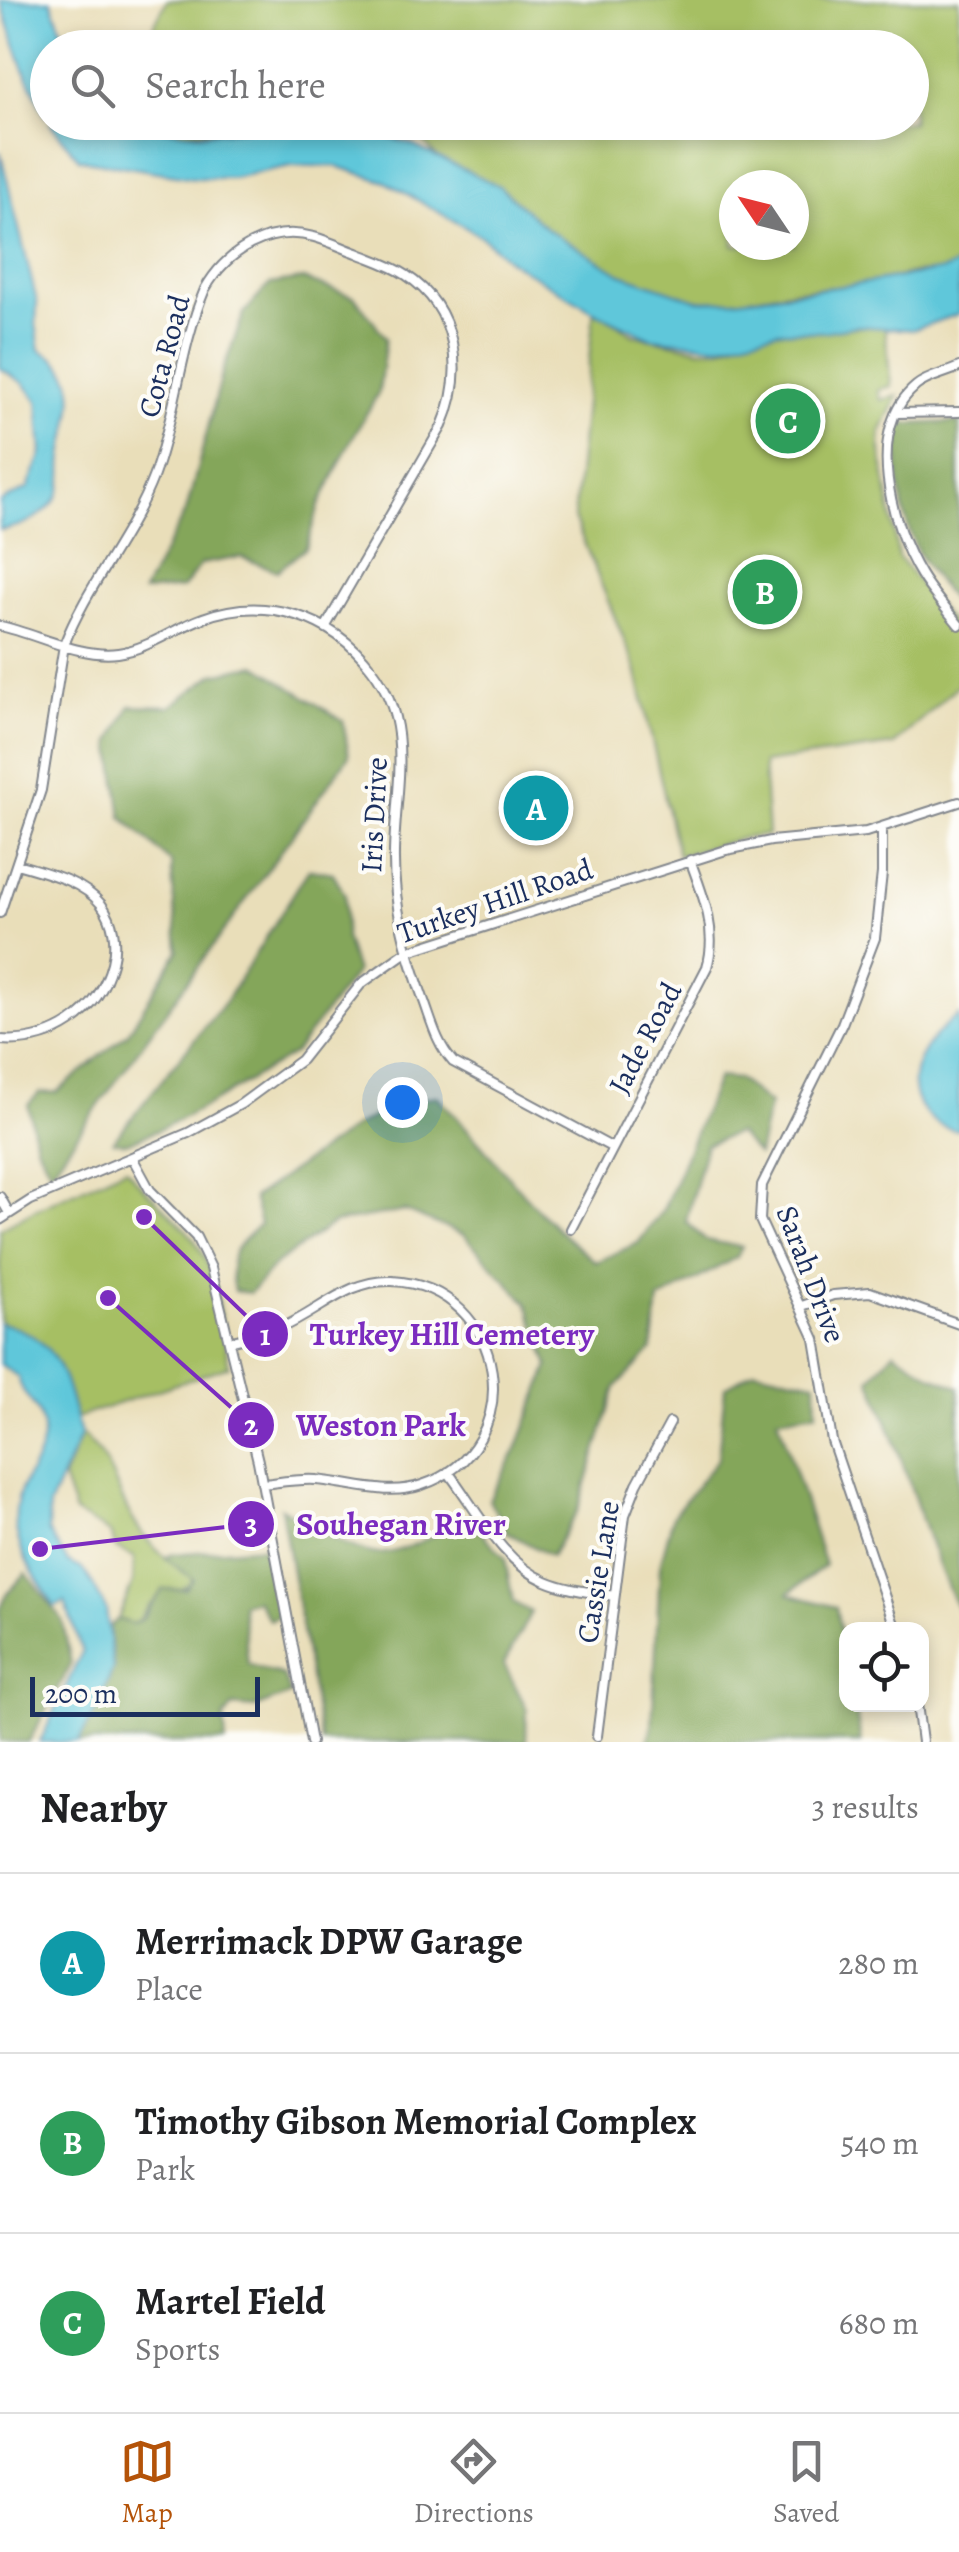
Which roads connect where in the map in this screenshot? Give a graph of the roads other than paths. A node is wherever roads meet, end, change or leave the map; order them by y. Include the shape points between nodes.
1 (959, 367) edge
2 (959, 412) edge
3 (898, 413) junction
4 (959, 625) edge
5 (0, 626) edge
6 (326, 626) junction
7 (64, 645) junction
8 (959, 802) edge
9 (882, 828) junction
10 (690, 860) junction
11 (17, 864) junction
12 (0, 913) edge
13 (406, 952) junction
14 (0, 1040) edge
15 (613, 1148) junction
16 (132, 1157) junction
17 (0, 1197) edge
18 (9, 1212) junction
19 (0, 1220) edge
20 (571, 1229) dead end
21 (802, 1306) junction
22 (959, 1310) edge
23 (956, 1324) edge
24 (229, 1342) junction
25 (670, 1423) dead end
26 (448, 1472) junction
27 (263, 1484) junction
28 (614, 1596) junction
29 (893, 1622) edge
30 (919, 1712) edge
31 (597, 1736) dead end
32 (311, 1742) edge
33 (922, 1742) edge

1 - 3 street via 914,388
2 - 3 street
3 - 4 street via 887,440 898,518 921,576
5 - 7 street, Iris Drive
6 - 7 street, Iris Drive via 292,613 240,609 120,652
6 - 7 street, Cota Road via 442,426 456,362 447,324 415,282 323,240 290,234 246,246 210,280 147,492
6 - 13 street, Iris Drive via 370,665 395,712 402,757 394,894
7 - 11 street, Cota Road via 41,790
8 - 9 street, Turkey Hill Road
9 - 10 street, Turkey Hill Road via 739,846
9 - 21 street, Sarah Drive via 875,938 759,1202 760,1220
10 - 13 street, Turkey Hill Road
10 - 15 street, Jade Road via 712,950
11 - 12 street, Cota Road
11 - 14 street via 89,893 110,921 114,956 102,990 78,1018 37,1037
13 - 15 street, Iris Drive via 441,1049 453,1062
13 - 16 street, Turkey Hill Road via 361,984 320,1040 274,1081 225,1114
15 - 20 street, Jade Road
16 - 18 street, Turkey Hill Road
16 - 24 street via 150,1190 204,1252
17 - 18 street
18 - 19 street, Turkey Hill Road
21 - 23 street via 870,1292
21 - 29 street, Sarah Drive via 820,1358 832,1441
22 - 23 street
24 - 26 street via 281,1328 363,1284 413,1284 448,1299 482,1336 494,1385 482,1434
24 - 27 street
25 - 28 street, Cassie Lane via 630,1500
26 - 27 street via 394,1490 308,1480
26 - 28 street via 522,1566 563,1587
27 - 32 street
28 - 31 street, Cassie Lane
30 - 33 street

